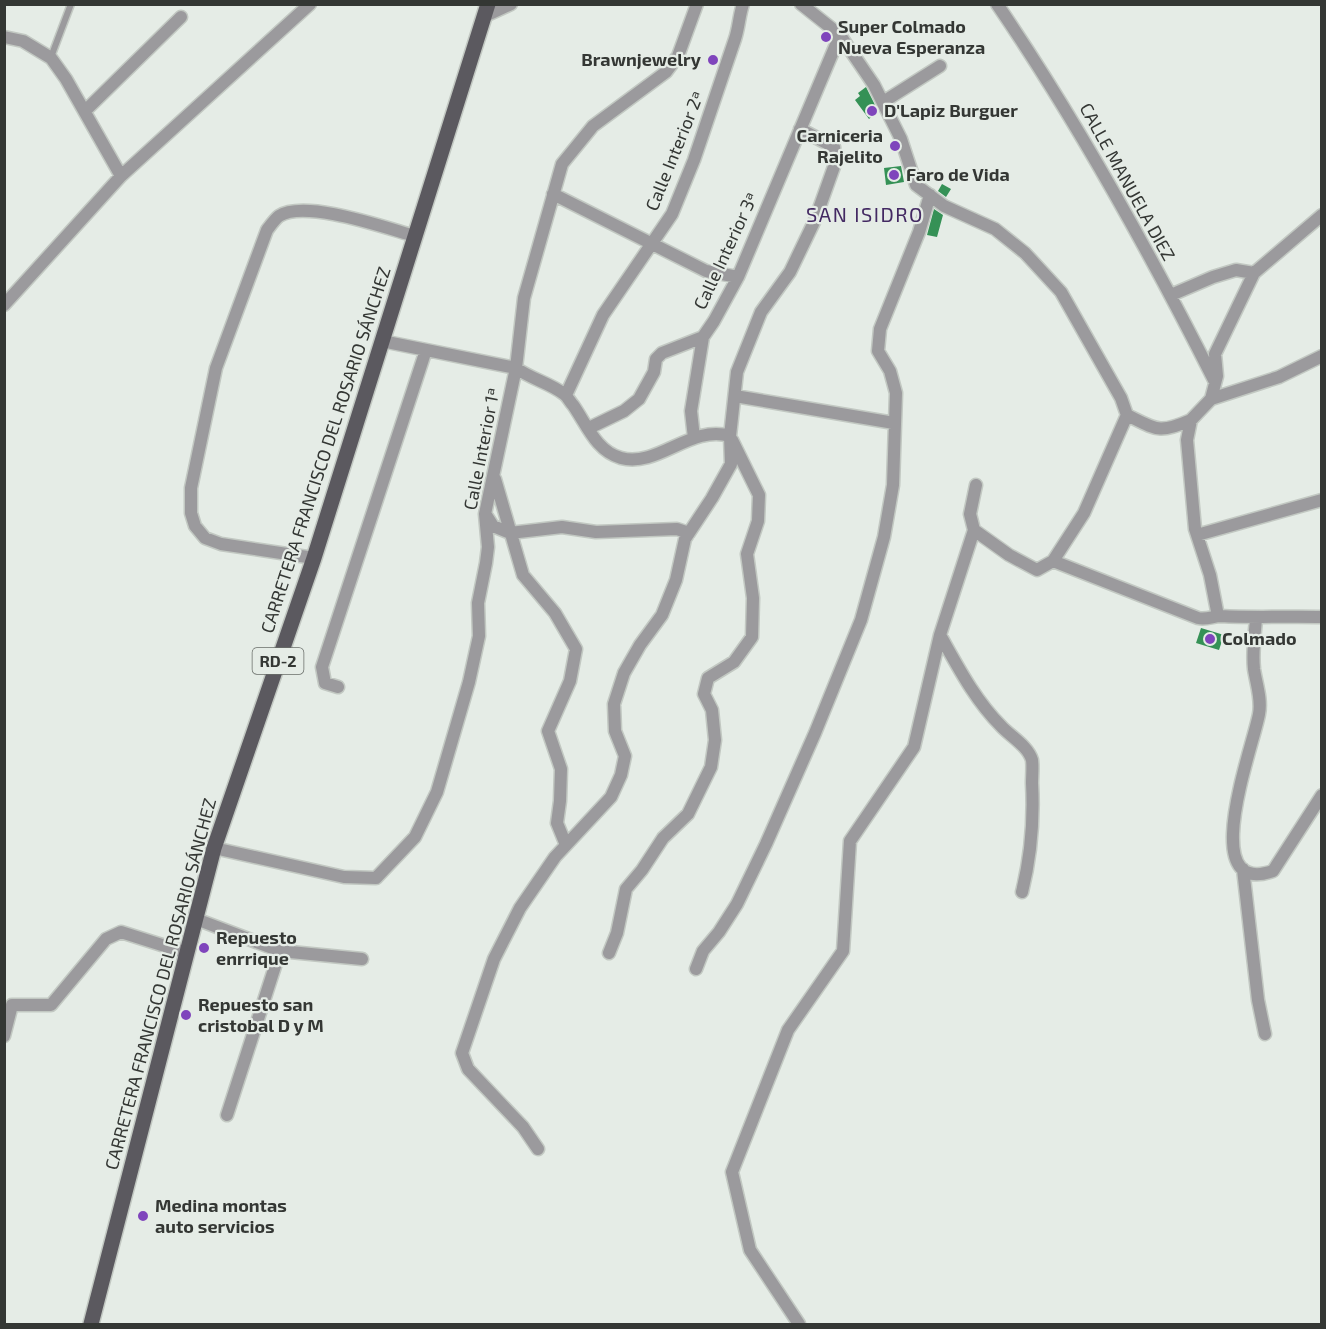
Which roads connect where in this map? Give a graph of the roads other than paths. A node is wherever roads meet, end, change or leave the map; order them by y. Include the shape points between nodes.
1 (71, 4) edge
2 (310, 4) edge
3 (511, 4) edge
4 (697, 4) edge
5 (743, 4) edge
6 (997, 4) edge
7 (806, 6) edge
8 (486, 10) edge
9 (181, 17) dead end
10 (840, 35) junction
11 (4, 37) edge
12 (51, 58) junction
13 (940, 66) dead end
14 (883, 102) junction
15 (85, 111) junction
16 (800, 129) junction
17 (121, 176) junction
18 (554, 194) junction
19 (930, 195) junction
20 (1322, 215) edge
21 (415, 236) junction
22 (651, 244) junction
23 (1254, 273) junction
24 (738, 277) junction
25 (1171, 294) junction
26 (4, 305) edge
27 (703, 337) junction
28 (382, 340) junction
29 (426, 350) junction
30 (1322, 356) edge
31 (516, 368) junction
32 (1215, 382) junction
33 (566, 395) junction
34 (735, 396) junction
35 (1211, 399) junction
36 (1126, 415) junction
37 (1191, 420) junction
38 (894, 423) junction
39 (589, 428) junction
40 (730, 436) junction
41 (693, 438) junction
42 (494, 478) junction
43 (976, 485) dead end
44 (1322, 500) edge
45 (485, 514) junction
46 (974, 530) junction
47 (510, 533) junction
48 (689, 533) junction
49 (1197, 536) junction
50 (314, 558) junction
51 (1053, 561) junction
52 (1218, 616) junction
53 (1322, 617) edge
54 (1256, 618) junction
55 (940, 635) junction
56 (338, 687) dead end
57 (1322, 795) edge
58 (566, 845) junction
59 (214, 848) junction
60 (1243, 869) junction
61 (1022, 892) dead end
62 (196, 919) junction
63 (280, 951) junction
64 (188, 953) junction
65 (609, 953) dead end
66 (362, 959) dead end
67 (696, 969) dead end
68 (8, 1004) edge
69 (1266, 1034) dead end
70 (4, 1036) edge
71 (227, 1115) dead end
72 (538, 1149) dead end
73 (91, 1324) edge
74 (800, 1324) edge

1 - 12 lane
2 - 17 street
3 - 8 street
4 - 18 street, Calle Interior 1ª via 678,56 666,72 593,126 562,164
5 - 22 street, Calle Interior 2ª via 740,25 694,160 672,214
6 - 25 street, CALLE MANUELA DIEZ via 1043,72
7 - 10 street
8 - 21 main road, CARRETERA FRANCISCO DEL ROSARIO SÁNCHEZ / RD-2
9 - 15 street
10 - 14 street
10 - 16 street, Calle Interior 3ª
11 - 12 street via 23,41
12 - 15 street
13 - 14 street
14 - 19 street via 901,139 916,185
15 - 17 street
16 - 24 street, Calle Interior 3ª
16 - 34 street via 834,147 836,161 815,220 790,272 761,312 737,372
17 - 26 street
18 - 22 street
18 - 31 street, Calle Interior 1ª via 524,298
19 - 36 street via 944,206 995,229 1025,253 1061,292 1121,398
19 - 38 street via 880,329 878,351 890,371 896,393
20 - 23 street
21 - 28 main road, CARRETERA FRANCISCO DEL ROSARIO SÁNCHEZ / RD-2
21 - 50 street via 337,214 296,210 279,216 267,230 216,368 191,488 190,513 195,526 205,538 221,544
22 - 24 street via 706,271
22 - 33 street, Calle Interior 2ª via 603,315
23 - 25 street via 1236,270
23 - 32 street via 1215,354
24 - 27 street, Calle Interior 3ª
25 - 32 street, CALLE MANUELA DIEZ
27 - 39 street, Calle Interior 3ª via 662,353 639,399
27 - 41 street via 691,411
28 - 29 street
28 - 50 main road, CARRETERA FRANCISCO DEL ROSARIO SÁNCHEZ / RD-2
29 - 31 street
29 - 56 street via 322,667 325,683
30 - 35 street via 1279,377
31 - 33 street
31 - 42 street, Calle Interior 1ª
32 - 35 street
33 - 39 street
34 - 38 street
34 - 40 street
35 - 37 street
36 - 37 street via 1155,429 1170,429
36 - 51 street via 1084,513
37 - 49 street via 1187,440
38 - 67 street via 891,495 884,537 861,620 766,844 737,904 703,951
39 - 41 street via 607,453 624,459 648,457
40 - 41 street via 720,433
40 - 48 street via 731,464
40 - 65 street via 759,495 759,522 747,554 753,598 752,637 734,662 708,678 704,694 712,710 715,740 711,767 688,814 663,838 626,889
42 - 45 street, Calle Interior 1ª
42 - 47 street
43 - 46 street via 970,514
44 - 49 street
45 - 47 street via 493,526
45 - 59 street, Calle Interior 1ª via 488,548 471,671 437,792 415,837 376,878 344,877
46 - 51 street via 1037,570
46 - 55 street
47 - 48 street via 562,527 596,532 677,529
47 - 58 street via 524,575 555,613 576,649 570,681 548,731 561,769 557,824
48 - 58 street via 662,615 624,673 614,704 615,730 625,756 621,775 611,797
49 - 52 street
50 - 59 main road, CARRETERA FRANCISCO DEL ROSARIO SÁNCHEZ / RD-2
51 - 52 street via 1198,618
52 - 54 street
53 - 54 street
54 - 60 street via 1254,668 1260,713 1239,788 1232,847
55 - 61 street via 981,702 1032,758 1030,863
55 - 74 street via 914,747 850,841 843,951 788,1030 732,1172 750,1250
57 - 60 street via 1274,871 1260,875
58 - 72 street via 520,908 494,959 462,1053 468,1069 523,1127
59 - 62 main road, CARRETERA FRANCISCO DEL ROSARIO SÁNCHEZ / RD-2
60 - 69 street via 1258,1000
62 - 63 street
62 - 64 main road, CARRETERA FRANCISCO DEL ROSARIO SÁNCHEZ / RD-2
63 - 66 street
63 - 71 street
64 - 68 street via 122,932 106,939 51,1005
64 - 73 main road, CARRETERA FRANCISCO DEL ROSARIO SÁNCHEZ / RD-2
68 - 70 street

